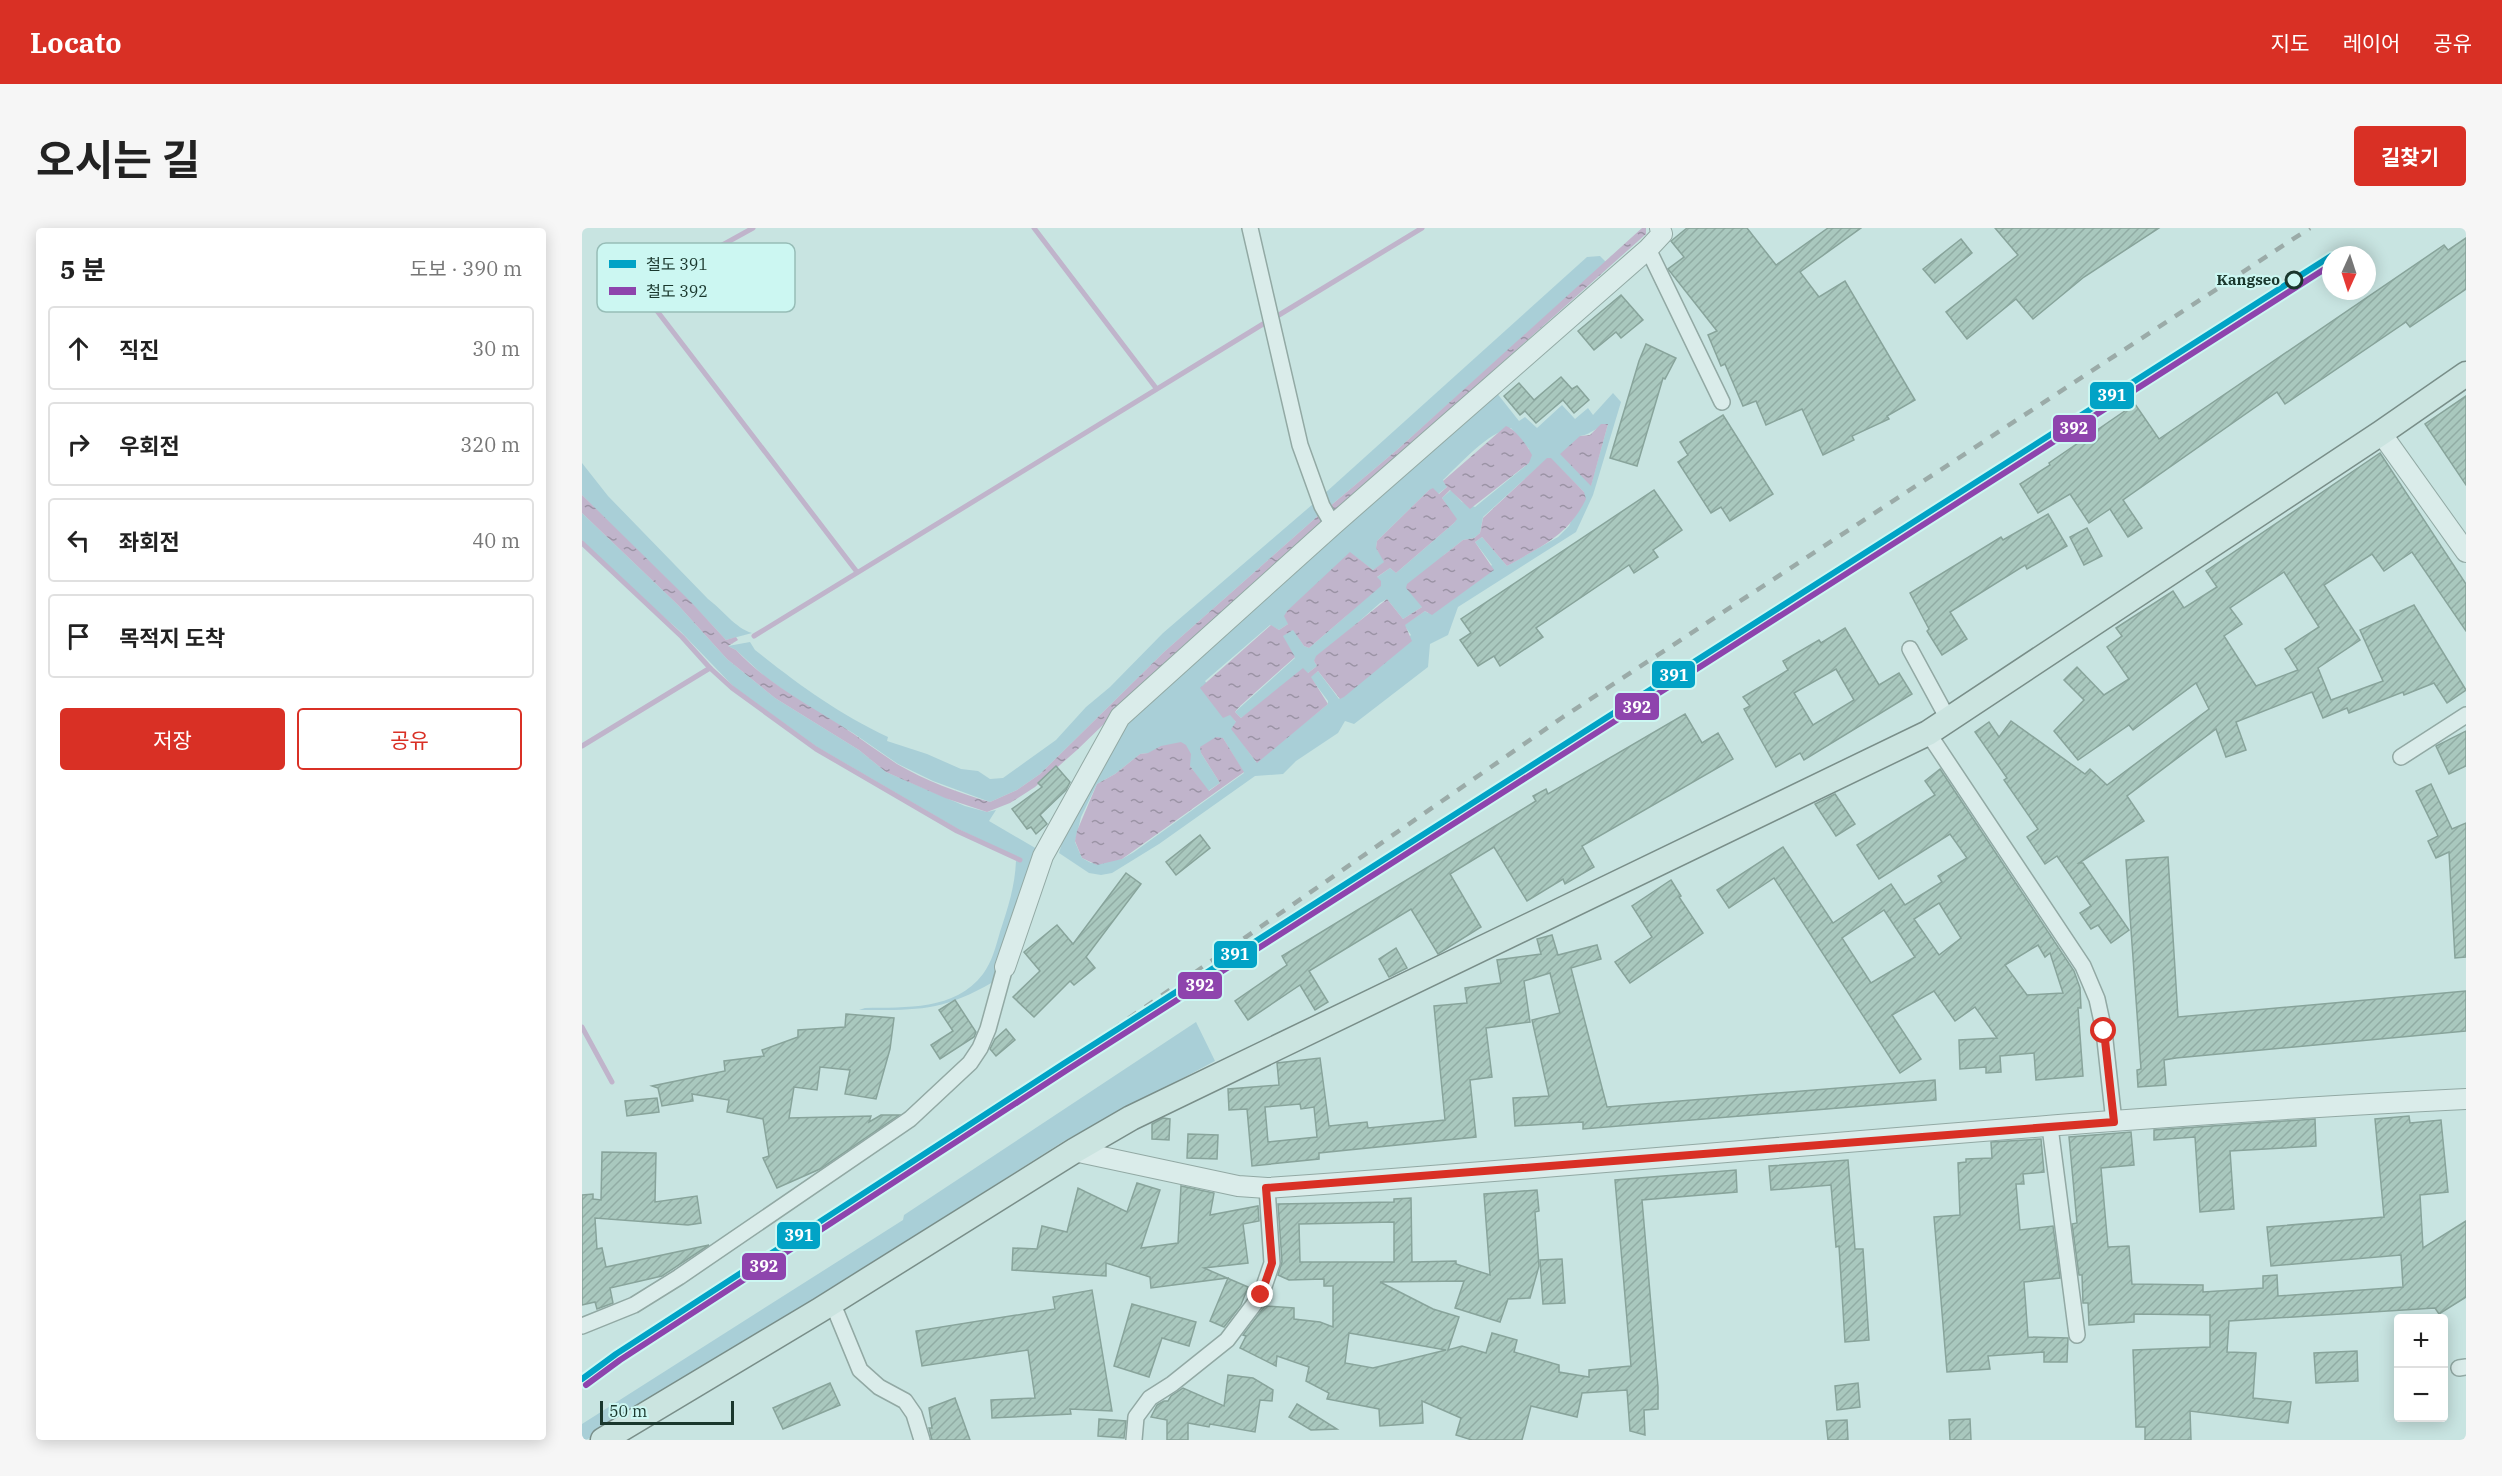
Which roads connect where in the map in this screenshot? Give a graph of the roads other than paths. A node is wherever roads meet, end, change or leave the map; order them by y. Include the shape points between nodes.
1 (1250, 228) edge
2 (1664, 230) edge
3 (1648, 249) junction
4 (2466, 374) edge
5 (1722, 402) dead end
6 (2380, 433) junction
7 (1333, 525) junction
8 (2466, 552) edge
9 (1910, 649) dead end
10 (2466, 715) edge
11 (1948, 719) junction
12 (1928, 733) junction
13 (2401, 757) dead end
14 (1005, 967) joint
15 (2466, 1099) edge
16 (2114, 1122) junction
17 (2050, 1127) junction
18 (1074, 1151) junction
19 (1266, 1188) junction
20 (832, 1302) junction
21 (582, 1326) edge
22 (2077, 1335) dead end
23 (603, 1440) edge
24 (922, 1440) edge
25 (1134, 1440) edge

1 - 7 street via 1300,445
2 - 3 street
3 - 5 street
3 - 7 street
4 - 6 main road
6 - 8 street
6 - 11 main road
7 - 14 street via 1120,717 1043,856
9 - 11 street
10 - 13 street
11 - 12 main road
12 - 16 street via 2083,966 2097,999 2104,1031
12 - 18 main road via 1131,1118
14 - 21 street via 980,1048 970,1063 910,1119 634,1305
15 - 16 street
16 - 17 street
17 - 19 street
17 - 22 street
18 - 19 street via 1238,1186
18 - 20 main road
19 - 25 street via 1272,1263 1261,1295 1227,1340 1150,1398 1136,1417
20 - 23 main road
20 - 24 street via 860,1370 879,1387 905,1401 914,1414

